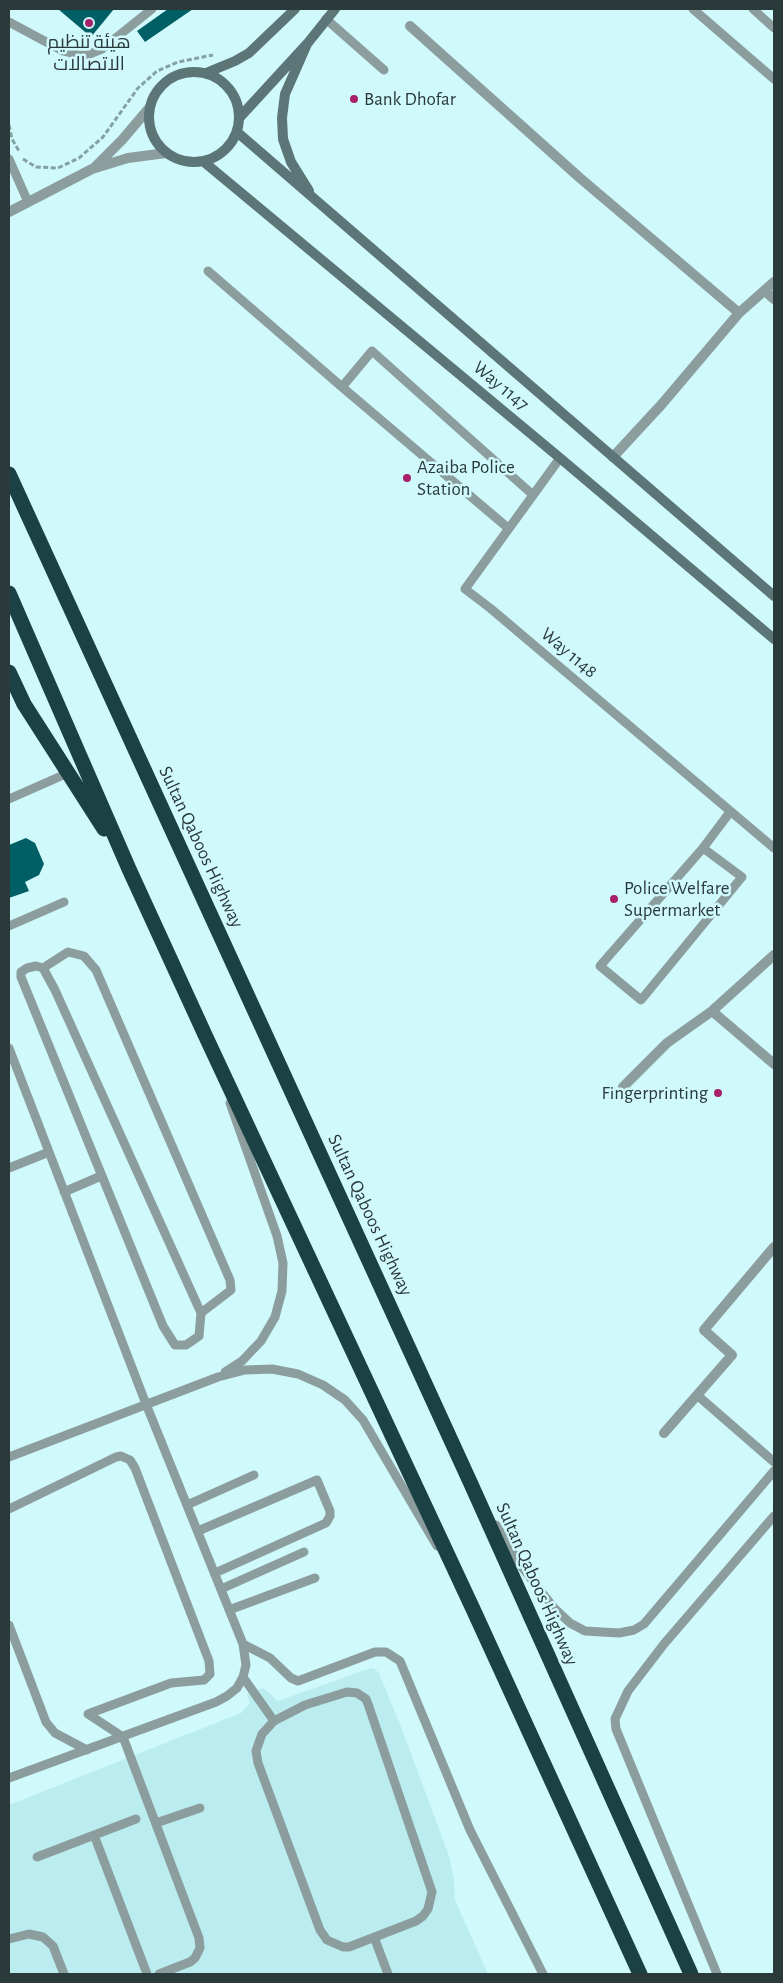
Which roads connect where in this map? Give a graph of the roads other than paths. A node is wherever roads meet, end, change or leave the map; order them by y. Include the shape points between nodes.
1 (152, 9) edge
2 (295, 9) edge
3 (335, 9) edge
4 (693, 9) edge
5 (753, 9) edge
6 (326, 19) junction
7 (9, 22) edge
8 (410, 26) dead end
9 (774, 28) edge
10 (307, 44) junction
11 (384, 70) dead end
12 (206, 73) junction
13 (774, 79) edge
14 (150, 107) junction
15 (240, 117) junction
16 (237, 132) junction
17 (166, 153) junction
18 (9, 159) edge
19 (204, 162) junction
20 (92, 169) junction
21 (314, 200) junction
22 (28, 202) junction
23 (9, 212) edge
24 (208, 271) dead end
25 (774, 282) edge
26 (765, 291) junction
27 (774, 298) edge
28 (739, 313) junction
29 (342, 387) junction
30 (613, 457) junction
31 (560, 458) junction
32 (9, 474) edge
33 (533, 495) junction
34 (508, 528) junction
35 (9, 593) edge
36 (774, 596) edge
37 (774, 639) edge
38 (9, 672) edge
39 (68, 773) junction
40 (9, 799) edge
41 (730, 812) junction
42 (703, 848) junction
43 (774, 848) edge
44 (129, 869) junction
45 (64, 902) dead end
46 (9, 926) edge
47 (774, 955) edge
48 (43, 968) junction
49 (712, 1011) junction
50 (206, 1037) junction
51 (10, 1054) edge
52 (774, 1064) edge
53 (623, 1088) dead end
54 (49, 1152) junction
55 (9, 1168) edge
56 (102, 1176) junction
57 (64, 1192) junction
58 (774, 1247) edge
59 (201, 1313) junction
60 (218, 1377) junction
61 (697, 1395) junction
62 (146, 1404) junction
63 (664, 1434) dead end
64 (9, 1457) edge
65 (774, 1462) edge
66 (774, 1471) edge
67 (254, 1475) dead end
68 (471, 1484) junction
69 (187, 1505) junction
70 (9, 1509) edge
71 (774, 1516) edge
72 (198, 1531) junction
73 (304, 1552) dead end
74 (215, 1573) junction
75 (315, 1578) dead end
76 (221, 1589) junction
77 (473, 1609) junction
78 (229, 1610) junction
79 (9, 1625) edge
80 (243, 1644) junction
81 (243, 1677) junction
82 (274, 1721) junction
83 (123, 1737) junction
84 (87, 1750) junction
85 (9, 1778) edge
86 (200, 1808) dead end
87 (136, 1819) dead end
88 (156, 1823) junction
89 (94, 1835) junction
90 (37, 1857) dead end
91 (374, 1937) junction
92 (9, 1939) edge
93 (64, 1974) edge
94 (147, 1974) edge
95 (158, 1974) edge
96 (388, 1974) edge
97 (543, 1974) edge
98 (640, 1974) edge
99 (691, 1974) edge
100 (717, 1974) edge

1 - 7 lane via 102,49 87,55 63,52
2 - 12 street via 250,53
3 - 6 street
4 - 13 lane
5 - 9 lane
6 - 10 street
6 - 11 lane
8 - 28 street via 580,178
10 - 15 street
10 - 21 street via 285,94 282,118 283,139 291,162
12 - 14 street via 177,75 165,82 155,93
12 - 15 street via 230,89
14 - 17 street via 151,132
14 - 20 street
15 - 16 street
16 - 19 street via 230,146
16 - 21 street, Way 1147
17 - 19 street via 178,159
17 - 20 street via 128,158
18 - 22 lane
19 - 31 street, Way 1147
20 - 22 street
21 - 30 street, Way 1147
22 - 23 street
24 - 29 lane
25 - 26 street
26 - 27 street
26 - 28 street
28 - 30 street
29 - 33 lane via 372,351
29 - 34 lane
30 - 36 street, Way 1147
31 - 33 lane, Way 1148
31 - 37 street, Way 1147
32 - 68 highway, Sultan Qaboos Highway
33 - 34 lane, Way 1148
34 - 41 lane, Way 1148 via 465,589
35 - 44 highway
38 - 39 highway via 24,704
39 - 40 lane
39 - 44 highway
41 - 42 lane
41 - 43 lane, Way 1148
42 - 42 lane via 600,966 640,1000 742,877
44 - 50 highway
45 - 46 lane
47 - 49 street
48 - 56 lane via 27,968 21,972 21,977
48 - 59 lane via 56,990
48 - 59 lane via 68,952 84,956 96,970 230,1280 231,1290
49 - 52 street
49 - 53 street via 667,1043
50 - 60 lane via 278,1236 283,1263 282,1291 275,1317 261,1341 242,1361
50 - 77 highway
51 - 54 lane
54 - 55 lane
54 - 57 lane
56 - 57 lane
56 - 59 lane via 163,1326 175,1345 186,1344 199,1336
57 - 62 lane
58 - 61 street via 704,1330 732,1355
60 - 62 lane
60 - 77 lane via 245,1370 289,1372 323,1385 345,1400 363,1420
61 - 63 street
61 - 65 lane
62 - 64 lane
62 - 69 lane
66 - 68 lane via 644,1624 619,1633 585,1631 570,1623 554,1608 522,1567
67 - 69 lane
68 - 99 highway, Sultan Qaboos Highway
69 - 72 lane
70 - 83 lane via 116,1457 126,1457 135,1468 211,1665 210,1674 204,1680 170,1683 88,1714
71 - 100 lane via 669,1638 628,1691 615,1719 616,1729
72 - 74 lane
72 - 74 lane via 317,1480 330,1511 326,1523
73 - 76 lane
74 - 76 lane
75 - 78 lane
76 - 78 lane
77 - 98 highway
78 - 80 lane
79 - 84 lane via 46,1722 55,1733
80 - 81 lane via 246,1665
80 - 97 lane via 270,1658 298,1681 375,1652 386,1652 400,1661 470,1830
81 - 82 lane
81 - 83 lane via 237,1688 216,1702
82 - 91 lane via 259,1739 257,1757 320,1930 327,1940 343,1947
82 - 91 lane via 347,1692 358,1693 366,1699 432,1892 432,1901 423,1916
83 - 84 lane
83 - 88 lane
84 - 85 lane
86 - 88 lane
87 - 89 lane
88 - 95 lane via 200,1943 198,1953 190,1962
89 - 90 lane
89 - 94 lane
91 - 96 lane
92 - 93 lane via 30,1934 43,1938 53,1946

